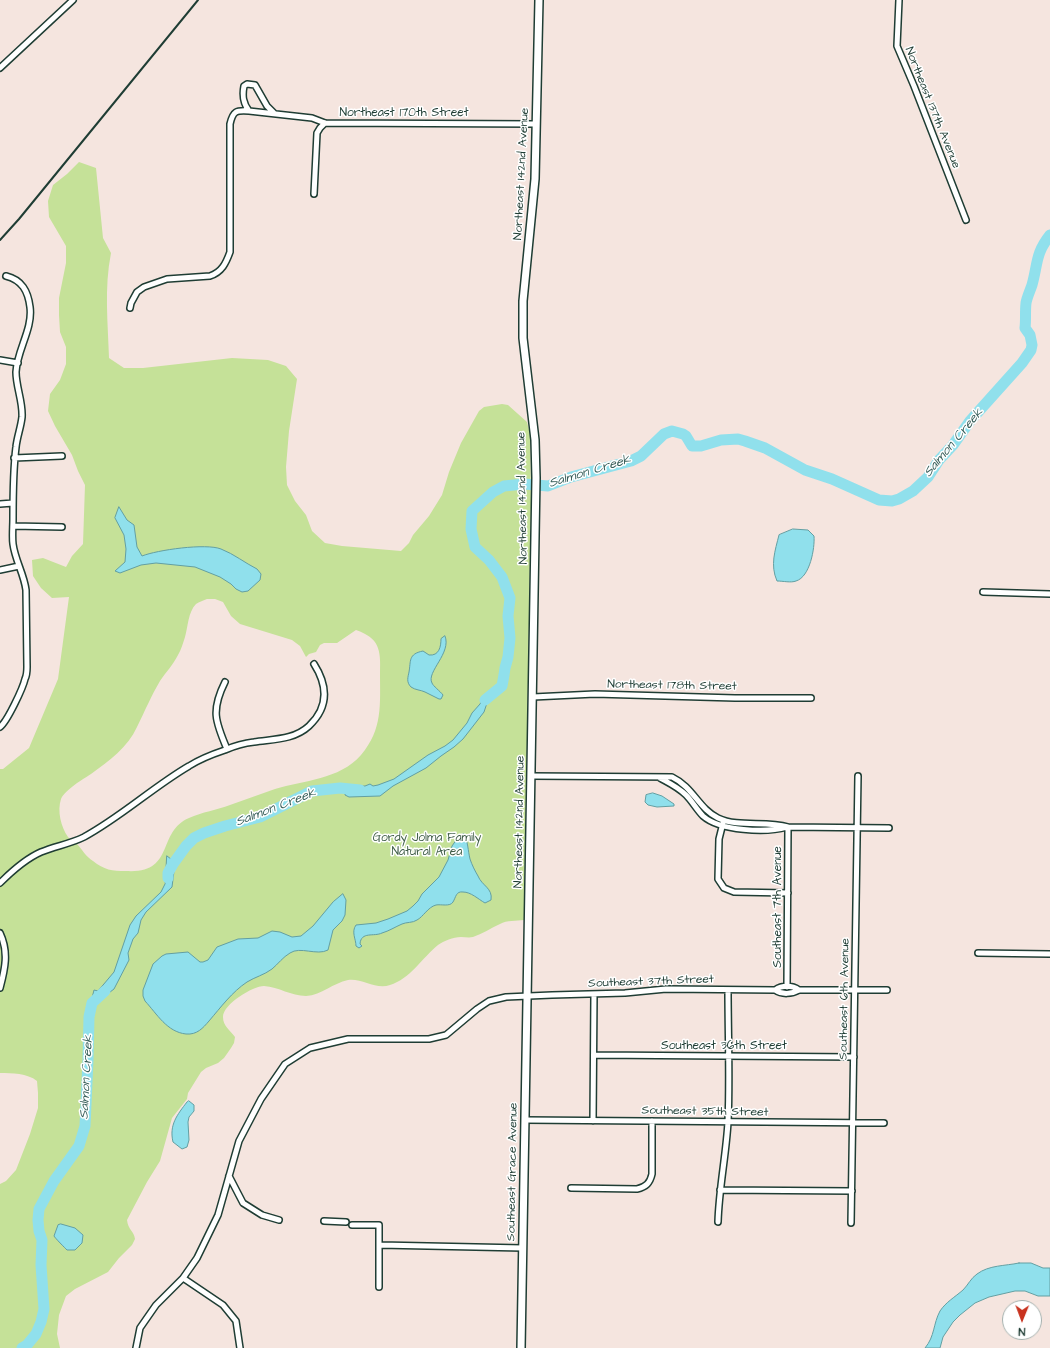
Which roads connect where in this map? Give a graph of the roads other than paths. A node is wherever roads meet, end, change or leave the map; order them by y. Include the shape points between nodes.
1 (73, 0) edge
2 (538, 0) edge
3 (899, 0) edge
4 (0, 68) edge
5 (249, 111) junction
6 (274, 113) junction
7 (325, 123) junction
8 (536, 124) junction
9 (314, 194) dead end
10 (966, 220) dead end
11 (6, 276) dead end
12 (130, 308) dead end
13 (0, 360) edge
14 (18, 363) junction
15 (62, 456) dead end
16 (14, 458) junction
17 (13, 503) junction
18 (0, 504) edge
19 (13, 526) junction
20 (62, 527) dead end
21 (19, 566) junction
22 (0, 570) edge
23 (984, 592) dead end
24 (1050, 594) edge
25 (314, 664) dead end
26 (225, 682) dead end
27 (533, 697) junction
28 (811, 698) dead end
29 (1, 726) edge
30 (227, 749) junction
31 (532, 776) junction
32 (858, 776) dead end
33 (723, 823) junction
34 (788, 827) junction
35 (857, 828) junction
36 (888, 828) dead end
37 (0, 883) edge
38 (788, 893) junction
39 (0, 933) edge
40 (978, 953) dead end
41 (1050, 954) edge
42 (787, 987) junction
43 (0, 988) edge
44 (728, 990) junction
45 (775, 990) junction
46 (799, 990) junction
47 (887, 990) dead end
48 (855, 991) junction
49 (594, 994) junction
50 (527, 997) junction
51 (594, 1055) junction
52 (728, 1056) junction
53 (854, 1057) junction
54 (525, 1120) junction
55 (593, 1121) junction
56 (652, 1121) junction
57 (728, 1122) junction
58 (853, 1123) junction
59 (884, 1123) dead end
60 (229, 1176) junction
61 (571, 1188) dead end
62 (720, 1190) junction
63 (852, 1191) junction
64 (278, 1220) dead end
65 (324, 1221) dead end
66 (346, 1222) dead end
67 (718, 1222) dead end
68 (851, 1223) dead end
69 (352, 1225) dead end
70 (380, 1245) junction
71 (523, 1248) junction
72 (183, 1278) junction
73 (379, 1287) dead end
74 (136, 1348) edge
75 (240, 1348) edge
76 (521, 1348) edge

1 - 4 street
2 - 8 street, Northeast 142nd Avenue
3 - 10 street, Northeast 137th Avenue via 897,46
5 - 6 street, Northeast 170th Street
5 - 6 street via 242,96 247,84 255,85
5 - 12 street via 233,113 230,124 230,252 225,265 210,276 167,280 144,287 137,292
6 - 7 street, Northeast 170th Street via 312,118
7 - 8 street, Northeast 170th Street
7 - 9 street via 317,133
8 - 27 street, Northeast 142nd Avenue via 535,179 523,301 523,338 535,440 536,478
11 - 14 street via 22,284 30,307 28,328
13 - 14 street
14 - 16 street via 16,379 22,418
15 - 16 street
16 - 17 street
17 - 18 street
17 - 19 street
19 - 20 street
19 - 21 street via 13,543
21 - 22 street
21 - 29 street via 26,590 26,679
23 - 24 street
25 - 30 street via 321,675 324,702 308,726 298,734 284,738
26 - 30 street via 218,695 216,712 218,728
27 - 28 street, Northeast 178th Street via 595,694
27 - 31 street, Northeast 142nd Avenue
30 - 37 street via 191,765 83,838 41,852 23,862
31 - 33 street via 659,778 680,789 706,819
31 - 50 street, Northeast 142nd Avenue
32 - 35 street, Southeast 6th Avenue
33 - 34 street via 738,829 778,830
33 - 38 street via 719,839 718,879 724,888 734,892
34 - 35 street
34 - 38 street, Southeast 7th Avenue
35 - 36 street
35 - 48 street, Southeast 6th Avenue
38 - 42 street, Southeast 7th Avenue
39 - 43 street via 6,953
40 - 41 street
42 - 45 street, Southeast 37th Street
42 - 46 street, Southeast 37th Street
44 - 45 street, Southeast 37th Street
44 - 49 street, Southeast 37th Street via 666,989
44 - 52 street
45 - 46 street, Southeast 37th Street via 780,993 794,993
46 - 48 street, Southeast 37th Street
47 - 48 street, Southeast 37th Street
48 - 53 street, Southeast 6th Avenue
49 - 50 street, Southeast 37th Street
49 - 51 street
50 - 54 street, Southeast Grace Avenue
50 - 60 street, Southeast 37th Street via 506,997 489,1001 446,1035 429,1039 348,1039 310,1048 286,1064 261,1099 238,1142
51 - 52 street, Southeast 36th Street
51 - 55 street
52 - 53 street, Southeast 36th Street
52 - 57 street
53 - 58 street, Southeast 6th Avenue
54 - 55 street, Southeast 35th Street
54 - 71 street, Southeast Grace Avenue
55 - 56 street, Southeast 35th Street
56 - 57 street, Southeast 35th Street
56 - 61 street via 652,1174 647,1185 637,1189
57 - 58 street, Southeast 35th Street
57 - 62 street
58 - 59 street, Southeast 35th Street
58 - 63 street, Southeast 6th Avenue
60 - 64 street via 243,1203 262,1215
60 - 72 street, Southeast 37th Street via 218,1214 197,1258
62 - 63 street
62 - 67 street
63 - 68 street, Southeast 6th Avenue
65 - 66 street
69 - 70 street via 379,1226
70 - 71 street
70 - 73 street
71 - 76 street, Southeast Grace Avenue
72 - 74 street, Southeast 37th Street via 156,1305 140,1328
72 - 75 street via 223,1305 236,1321

